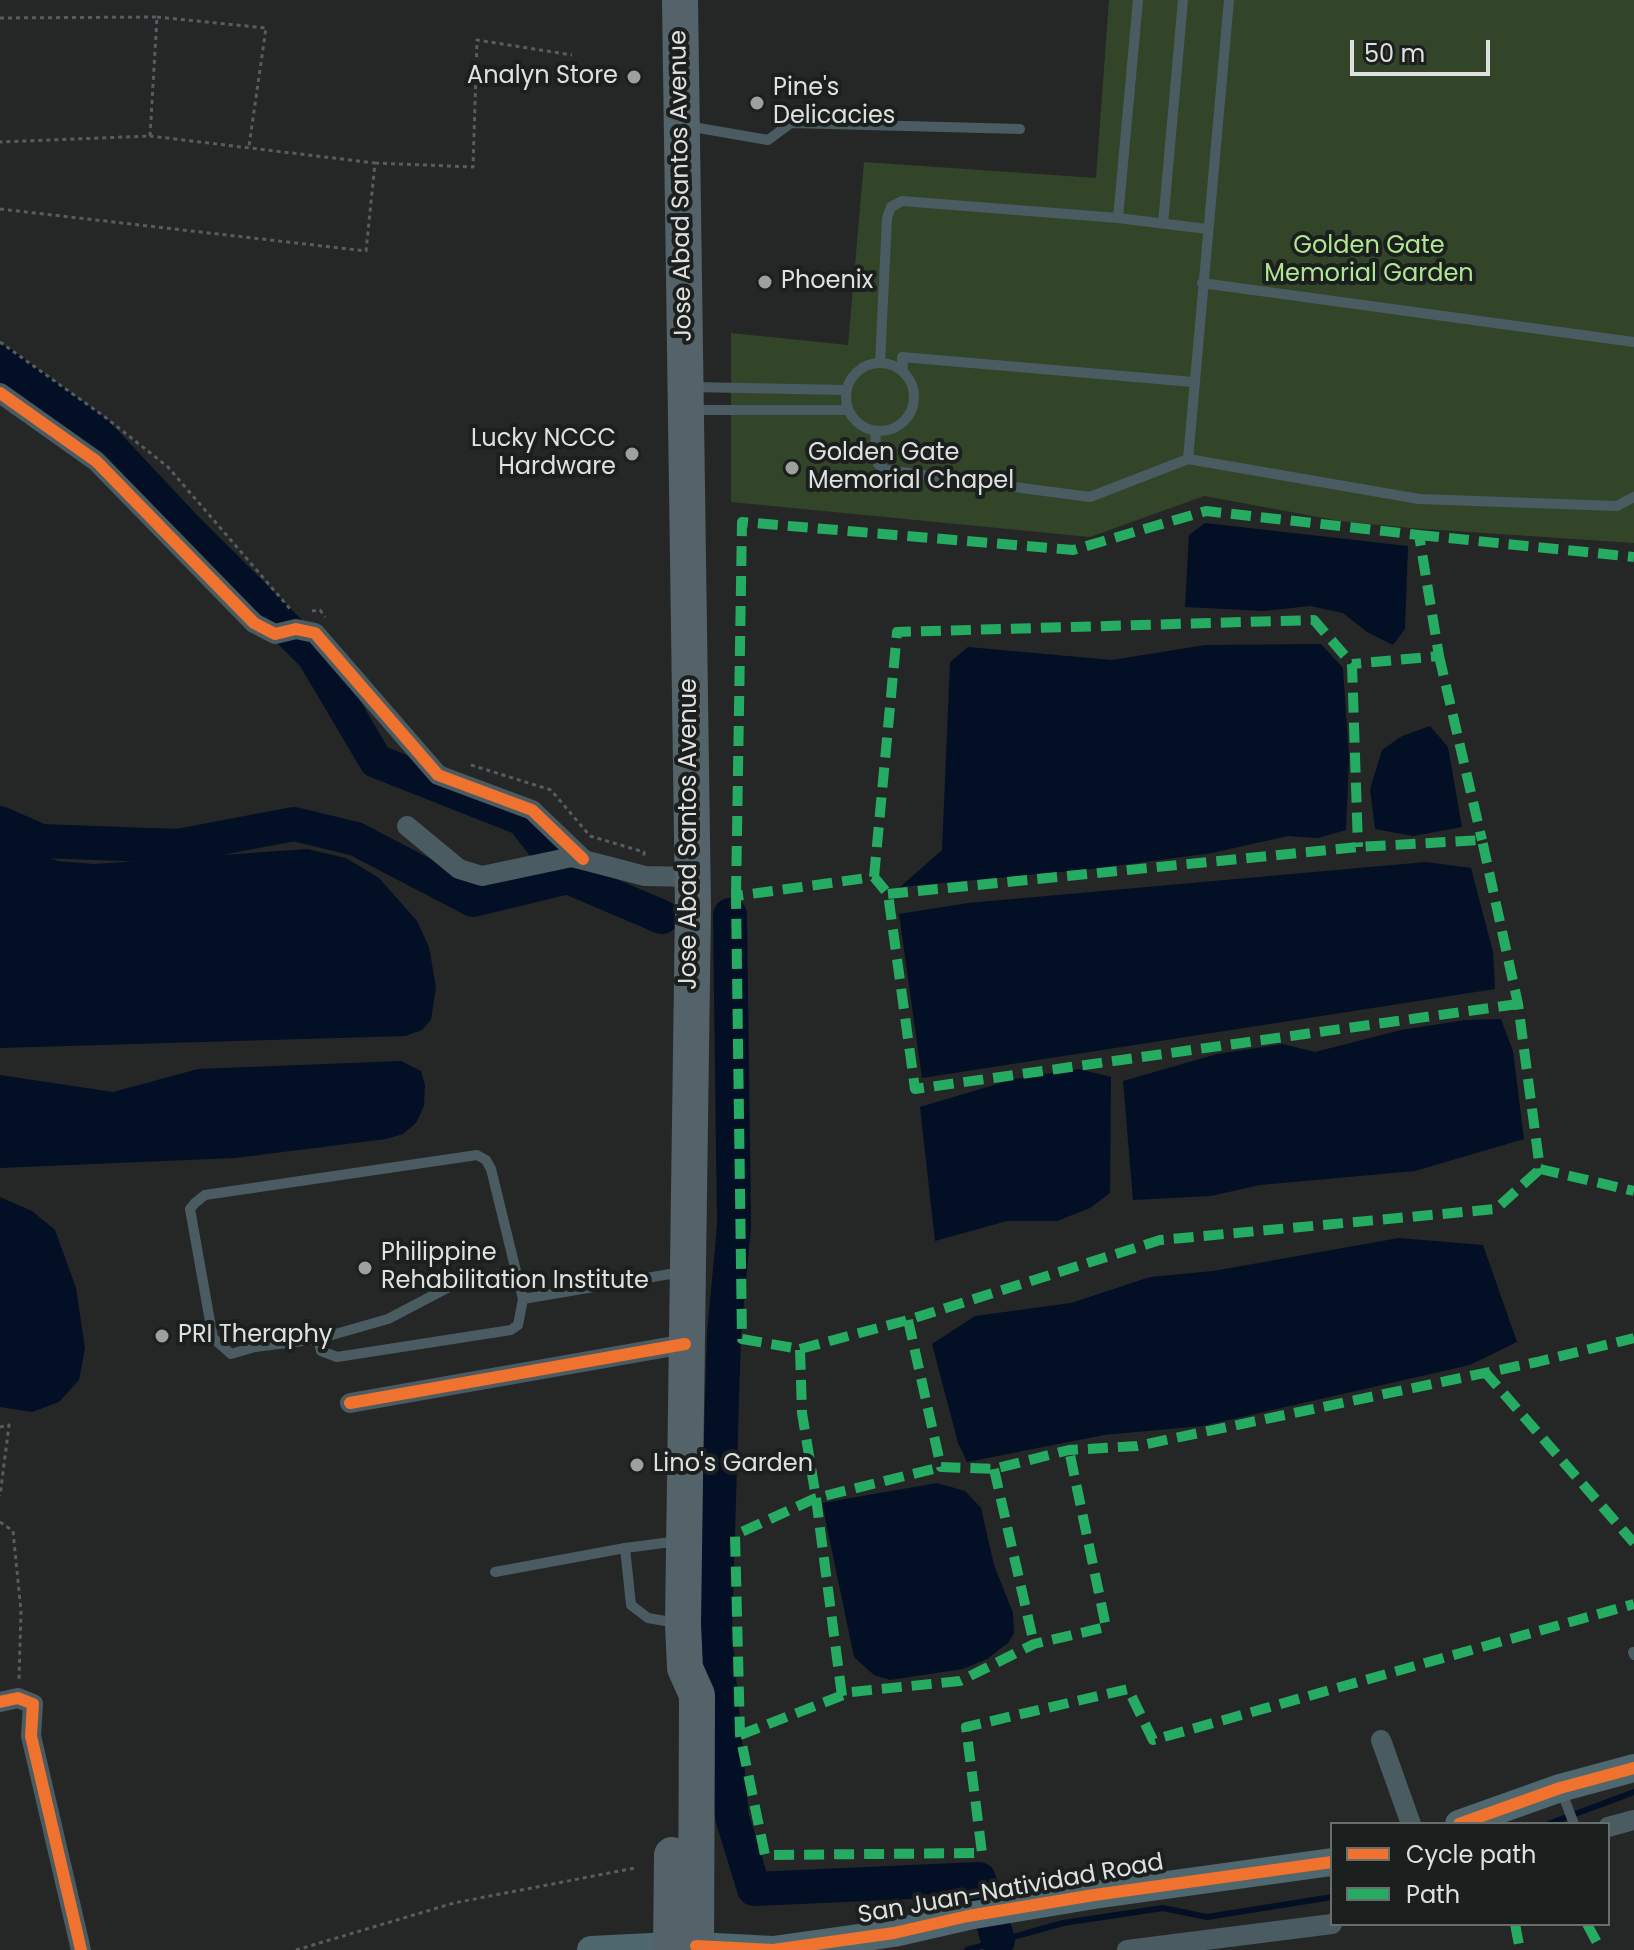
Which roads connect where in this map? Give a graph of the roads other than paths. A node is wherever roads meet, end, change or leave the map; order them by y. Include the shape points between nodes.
1 (680, 0) edge
2 (1138, 0) edge
3 (1183, 0) edge
4 (1229, 0) edge
5 (681, 125) junction
6 (1020, 129) dead end
7 (1118, 218) junction
8 (1163, 224) junction
9 (1207, 229) junction
10 (1202, 283) junction
11 (1634, 342) edge
12 (880, 363) junction
13 (903, 371) junction
14 (1193, 382) junction
15 (846, 390) junction
16 (0, 393) edge
17 (685, 399) junction
18 (848, 410) junction
19 (875, 432) junction
20 (1188, 459) junction
21 (1634, 497) edge
22 (407, 826) dead end
23 (577, 858) junction
24 (692, 877) junction
25 (516, 1271) junction
26 (686, 1271) junction
27 (523, 1299) junction
28 (318, 1339) junction
29 (685, 1344) junction
30 (350, 1403) dead end
31 (684, 1541) junction
32 (625, 1548) junction
33 (495, 1572) dead end
34 (683, 1624) junction
35 (9, 1700) edge
36 (1381, 1740) dead end
37 (1634, 1768) edge
38 (1562, 1792) junction
39 (1634, 1820) edge
40 (1410, 1822) edge
41 (1465, 1822) edge
42 (1573, 1822) edge
43 (1610, 1826) edge
44 (1330, 1862) edge
45 (1330, 1924) edge
46 (684, 1948) edge
47 (81, 1950) edge
48 (591, 1950) edge
49 (1127, 1950) edge

1 - 5 highway, Jose Abad Santos Avenue
2 - 7 lane
3 - 8 lane
4 - 9 lane
5 - 6 lane via 768,140 791,123
5 - 17 highway, Jose Abad Santos Avenue
7 - 8 lane
7 - 12 lane via 902,201 891,207
8 - 9 lane
9 - 10 lane
10 - 11 lane
10 - 14 lane
12 - 13 lane
12 - 15 lane via 862,368
13 - 14 lane via 902,357
13 - 19 lane via 915,393 909,417 900,427
14 - 20 lane
15 - 17 lane
15 - 18 lane
16 - 23 street via 96,461 254,623 275,634 296,629 315,633 438,775 532,810
17 - 18 lane
17 - 24 highway, Jose Abad Santos Avenue
18 - 19 lane via 858,424
19 - 20 lane via 878,464 886,470 1090,497
20 - 21 lane via 1419,499 1603,506
22 - 23 street via 459,869 482,876
23 - 24 street via 645,876
24 - 26 highway, Jose Abad Santos Avenue
25 - 27 lane
25 - 28 lane via 453,1285 388,1319
25 - 28 lane via 491,1169 477,1155 205,1195 195,1203 190,1209 213,1338 219,1347 231,1354
26 - 27 lane
26 - 29 highway, Jose Abad Santos Avenue
27 - 28 lane via 518,1325 511,1330 337,1357 321,1351
29 - 30 street
29 - 31 highway, Jose Abad Santos Avenue
31 - 32 lane
31 - 34 highway, Jose Abad Santos Avenue
32 - 33 lane
32 - 34 lane via 631,1605 648,1618
34 - 46 highway, Jose Abad Santos Avenue via 685,1668 673,1695
35 - 47 street via 33,1704 31,1736
36 - 40 street
37 - 38 street
38 - 41 street
38 - 42 lane
39 - 43 street
44 - 46 street, San Juan-Natividad Road via 773,1950
45 - 49 street
46 - 48 street, San Juan-Natividad Road

